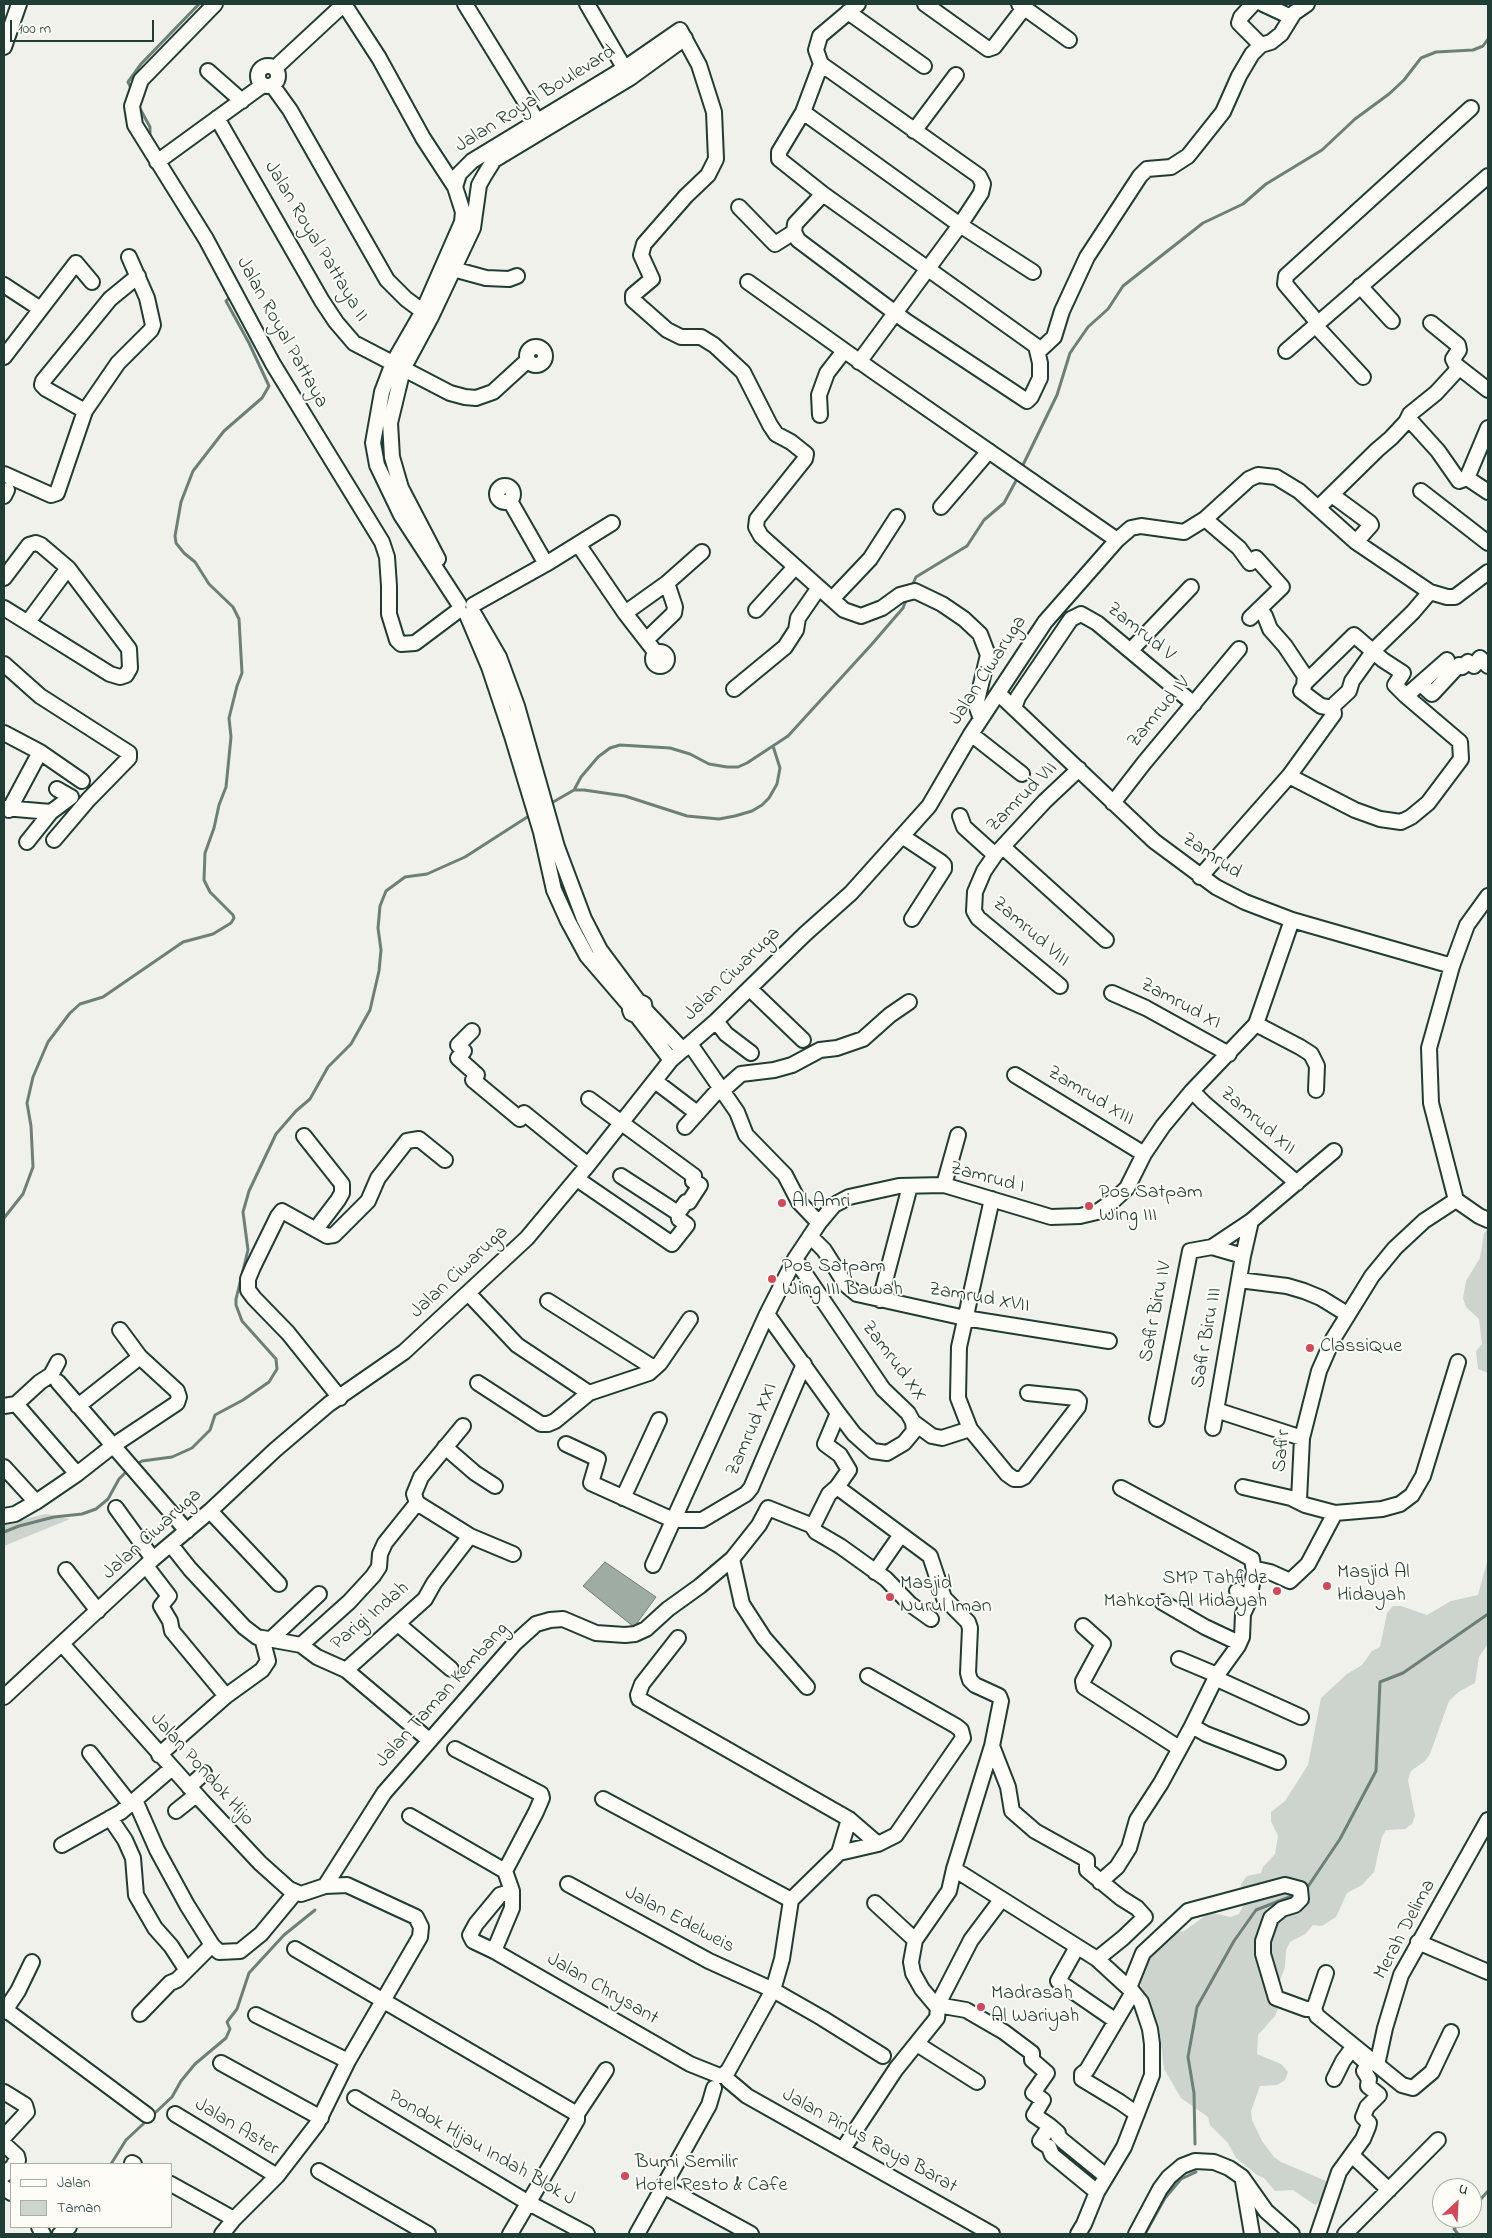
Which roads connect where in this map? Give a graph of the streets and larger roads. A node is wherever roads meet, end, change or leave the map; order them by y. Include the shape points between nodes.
1 (19, 4) edge
2 (215, 4) edge
3 (344, 4) edge
4 (465, 4) edge
5 (586, 4) edge
6 (925, 4) edge
7 (1253, 4) edge
8 (1263, 4) edge
9 (1308, 4) edge
10 (1021, 6) edge
11 (853, 8) edge
12 (1291, 11) edge
13 (8, 16) edge
14 (1069, 40) dead end
15 (1261, 45) junction
16 (4, 47) edge
17 (820, 64) junction
18 (924, 66) dead end
19 (208, 71) dead end
20 (628, 73) junction
21 (956, 75) dead end
22 (267, 85) junction
23 (242, 101) junction
24 (1471, 108) dead end
25 (803, 112) junction
26 (217, 118) junction
27 (540, 126) junction
28 (914, 131) junction
29 (157, 162) junction
30 (1488, 176) edge
31 (455, 187) junction
32 (823, 194) junction
33 (739, 206) dead end
34 (960, 224) junction
35 (794, 232) junction
36 (129, 257) dead end
37 (448, 265) junction
38 (928, 268) junction
39 (1033, 272) dead end
40 (138, 276) junction
41 (518, 276) dead end
42 (92, 282) dead end
43 (748, 282) dead end
44 (4, 285) edge
45 (1360, 286) junction
46 (40, 308) junction
47 (895, 312) junction
48 (427, 314) junction
49 (1392, 321) dead end
50 (1430, 323) dead end
51 (1317, 324) junction
52 (6, 350) edge
53 (844, 351) junction
54 (1286, 351) dead end
55 (1038, 352) junction
56 (528, 360) dead end
57 (859, 362) junction
58 (398, 366) junction
59 (1459, 368) junction
60 (1364, 377) dead end
61 (1488, 390) edge
62 (85, 411) junction
63 (820, 416) dead end
64 (1409, 419) junction
65 (1488, 428) edge
66 (989, 451) junction
67 (4, 474) edge
68 (1468, 478) junction
69 (1421, 492) dead end
70 (1488, 492) edge
71 (1332, 495) junction
72 (510, 501) dead end
73 (941, 507) dead end
74 (1318, 508) junction
75 (897, 516) dead end
76 (1205, 519) junction
77 (612, 523) dead end
78 (1117, 540) junction
79 (1356, 542) junction
80 (1488, 543) edge
81 (578, 544) junction
82 (702, 552) dead end
83 (546, 564) junction
84 (68, 568) junction
85 (795, 568) junction
86 (1488, 572) edge
87 (4, 578) edge
88 (666, 583) junction
89 (1191, 587) dead end
90 (818, 589) junction
91 (1430, 592) junction
92 (833, 598) junction
93 (4, 608) edge
94 (466, 608) junction
95 (756, 610) dead end
96 (625, 613) junction
97 (28, 622) junction
98 (646, 639) junction
99 (1239, 649) dead end
100 (1131, 650) junction
101 (1373, 652) junction
102 (656, 653) dead end
103 (1447, 660) dead end
104 (4, 664) edge
105 (1488, 666) edge
106 (1305, 683) junction
107 (1421, 684) junction
108 (734, 689) dead end
109 (999, 694) junction
110 (1406, 696) junction
111 (1194, 704) junction
112 (1335, 704) dead end
113 (1014, 708) junction
114 (981, 720) junction
115 (4, 733) edge
116 (971, 734) junction
117 (40, 752) junction
118 (1079, 769) junction
119 (1022, 774) dead end
120 (1289, 776) junction
121 (82, 781) dead end
122 (57, 790) dead end
123 (1113, 803) junction
124 (6, 809) edge
125 (51, 812) junction
126 (960, 816) dead end
127 (902, 836) junction
128 (54, 840) dead end
129 (27, 842) dead end
130 (999, 851) junction
131 (1200, 877) junction
132 (1488, 896) edge
133 (912, 919) dead end
134 (1292, 920) junction
135 (1106, 940) dead end
136 (1452, 966) junction
137 (1060, 986) dead end
138 (750, 989) junction
139 (1112, 993) dead end
140 (909, 1002) dead end
141 (638, 1008) junction
142 (716, 1021) junction
143 (1256, 1024) junction
144 (472, 1031) dead end
145 (803, 1040) dead end
146 (686, 1047) junction
147 (751, 1053) dead end
148 (1229, 1054) junction
149 (671, 1060) junction
150 (1015, 1075) dead end
151 (655, 1081) junction
152 (722, 1089) junction
153 (1316, 1090) dead end
154 (1192, 1091) junction
155 (589, 1099) dead end
156 (697, 1113) junction
157 (621, 1124) junction
158 (685, 1127) dead end
159 (958, 1134) dead end
160 (304, 1136) dead end
161 (1334, 1151) dead end
162 (1144, 1154) junction
163 (445, 1160) dead end
164 (588, 1165) junction
165 (621, 1176) dead end
166 (577, 1179) junction
167 (1297, 1183) junction
168 (944, 1185) junction
169 (910, 1186) junction
170 (992, 1199) junction
171 (1456, 1200) junction
172 (678, 1213) junction
173 (1488, 1220) edge
174 (1251, 1221) junction
175 (819, 1223) junction
176 (316, 1229) junction
177 (810, 1236) junction
178 (1212, 1247) junction
179 (1243, 1256) junction
180 (795, 1259) junction
181 (1238, 1280) junction
182 (468, 1294) junction
183 (880, 1300) junction
184 (548, 1301) dead end
185 (766, 1314) junction
186 (1347, 1314) junction
187 (965, 1318) junction
188 (690, 1319) dead end
189 (120, 1330) dead end
190 (1109, 1341) dead end
191 (140, 1357) junction
192 (58, 1362) dead end
193 (1458, 1362) dead end
194 (804, 1364) junction
195 (654, 1368) junction
196 (58, 1382) dead end
197 (478, 1383) dead end
198 (589, 1393) junction
199 (1028, 1393) dead end
200 (340, 1398) junction
201 (10, 1405) edge
202 (78, 1406) junction
203 (1216, 1410) junction
204 (838, 1413) junction
205 (1157, 1419) dead end
206 (658, 1420) dead end
207 (913, 1422) junction
208 (463, 1426) dead end
209 (1213, 1428) dead end
210 (970, 1429) junction
211 (1302, 1438) junction
212 (566, 1444) dead end
213 (114, 1445) junction
214 (445, 1447) junction
215 (4, 1468) edge
216 (77, 1474) junction
217 (495, 1486) dead end
218 (837, 1487) junction
219 (1243, 1487) dead end
220 (1121, 1488) dead end
221 (623, 1498) junction
222 (1299, 1500) junction
223 (36, 1502) junction
224 (418, 1503) junction
225 (116, 1508) dead end
226 (210, 1511) junction
227 (1334, 1513) junction
228 (4, 1516) edge
229 (673, 1520) junction
230 (812, 1526) junction
231 (187, 1532) junction
232 (470, 1536) junction
233 (900, 1536) junction
234 (171, 1546) junction
235 (513, 1554) dead end
236 (732, 1558) junction
237 (149, 1562) junction
238 (653, 1565) dead end
239 (66, 1570) dead end
240 (875, 1572) junction
241 (1254, 1572) junction
242 (279, 1584) dead end
243 (1237, 1591) dead end
244 (319, 1594) dead end
245 (1249, 1601) junction
246 (1162, 1602) dead end
247 (98, 1611) junction
248 (931, 1619) dead end
249 (398, 1624) junction
250 (1083, 1626) dead end
251 (678, 1638) dead end
252 (266, 1639) junction
253 (1239, 1643) junction
254 (62, 1644) junction
255 (301, 1645) junction
256 (1179, 1659) dead end
257 (451, 1669) dead end
258 (346, 1670) junction
259 (868, 1676) dead end
260 (1216, 1677) junction
261 (807, 1687) dead end
262 (226, 1696) junction
263 (4, 1697) edge
264 (1301, 1717) dead end
265 (1192, 1726) junction
266 (429, 1740) junction
267 (992, 1746) junction
268 (1178, 1748) junction
269 (455, 1749) dead end
270 (90, 1753) dead end
271 (159, 1755) junction
272 (1278, 1762) dead end
273 (172, 1768) junction
274 (204, 1773) dead end
275 (193, 1791) junction
276 (603, 1799) dead end
277 (133, 1803) junction
278 (176, 1811) dead end
279 (410, 1816) dead end
280 (110, 1818) junction
281 (849, 1819) junction
282 (1488, 1820) edge
283 (878, 1844) junction
284 (62, 1845) dead end
285 (839, 1853) junction
286 (954, 1869) junction
287 (505, 1871) junction
288 (1100, 1882) junction
289 (568, 1884) dead end
290 (325, 1886) junction
291 (512, 1891) junction
292 (294, 1893) junction
293 (790, 1900) junction
294 (1001, 1900) junction
295 (875, 1903) dead end
296 (915, 1940) junction
297 (1418, 1942) junction
298 (212, 1945) junction
299 (1078, 1948) junction
300 (295, 1949) dead end
301 (494, 1951) junction
302 (1097, 1959) junction
303 (32, 1962) dead end
304 (186, 1970) junction
305 (1488, 1972) edge
306 (1326, 1973) dead end
307 (773, 1990) junction
308 (1131, 1990) junction
309 (384, 2001) junction
310 (937, 2007) junction
311 (1314, 2009) junction
312 (5, 2011) edge
313 (140, 2014) dead end
314 (256, 2015) dead end
315 (1116, 2021) junction
316 (1451, 2032) dead end
317 (916, 2044) junction
318 (1352, 2048) junction
319 (883, 2056) dead end
320 (348, 2061) junction
321 (221, 2063) dead end
322 (1378, 2065) junction
323 (606, 2070) dead end
324 (1334, 2079) dead end
325 (722, 2081) junction
326 (977, 2082) dead end
327 (4, 2092) edge
328 (355, 2098) dead end
329 (175, 2114) dead end
330 (577, 2114) junction
331 (1137, 2114) junction
332 (147, 2116) dead end
333 (321, 2118) junction
334 (1050, 2126) junction
335 (4, 2137) edge
336 (1438, 2140) dead end
337 (4, 2144) edge
338 (843, 2149) junction
339 (1355, 2158) dead end
340 (15, 2163) edge
341 (319, 2172) dead end
342 (277, 2176) junction
343 (1106, 2176) junction
344 (1242, 2178) junction
345 (172, 2185) edge
346 (663, 2186) junction
347 (1389, 2190) junction
348 (1097, 2192) junction
349 (528, 2202) junction
350 (234, 2219) junction
351 (222, 2234) edge
352 (428, 2234) edge
353 (510, 2234) edge
354 (587, 2234) edge
355 (637, 2234) edge
356 (751, 2234) edge
357 (992, 2234) edge
358 (1078, 2234) edge
359 (1136, 2234) edge
360 (1252, 2234) edge
361 (1292, 2234) edge
362 (1318, 2234) edge
363 (1345, 2234) edge

1 - 13 street
2 - 29 street, Jalan Royal Pattaya via 148,70 136,92 132,106 135,125
3 - 22 street via 275,68 268,66 259,70 257,76
3 - 31 street
4 - 27 street
5 - 20 street
6 - 10 street via 988,49 994,47
7 - 15 street via 1239,23
8 - 12 street
9 - 12 street
10 - 14 street
11 - 17 street via 820,36 816,50
11 - 18 street
12 - 15 street via 1281,34
13 - 16 street
15 - 55 street via 1242,71 1223,112 1188,156 1171,167 1147,169 1140,176 1088,257 1062,311 1054,336
17 - 25 street
17 - 28 street
19 - 23 street
20 - 27 street, Jalan Royal Boulevard
20 - 85 street, Jalan Royal Boulevard via 682,34 699,65 714,112 716,159 708,175 644,244 640,255 652,278 632,298 667,330 681,337 701,337 714,346 743,372 776,434 806,454 757,519 756,527 761,536
21 - 28 street
22 - 23 street
22 - 48 street via 290,110 387,280
23 - 26 street
24 - 51 street via 1286,276 1285,284
25 - 32 street via 778,155
25 - 34 street
26 - 29 street
26 - 58 street, Jalan Royal Pattaya II via 336,322 354,343
27 - 31 street, Jalan Royal Boulevard via 467,164
27 - 37 street, Jalan Royal Boulevard via 488,168 479,185 473,228
28 - 34 street via 978,176 983,184 981,193
29 - 94 street, Jalan Royal Pattaya via 206,239 273,364 382,542 387,556 389,614 397,640 401,644 415,643
30 - 45 street
31 - 37 street, Jalan Royal Boulevard via 463,217
32 - 35 street via 795,224
32 - 38 street
33 - 35 street via 775,244
34 - 38 street
34 - 39 street
35 - 47 street via 798,240
36 - 40 street
37 - 41 street via 486,278
37 - 48 street, Jalan Royal Boulevard
38 - 47 street
38 - 55 street via 1036,346
40 - 62 street via 153,325 118,363
40 - 62 street via 110,299 43,381 46,389
42 - 46 street via 76,263
43 - 53 street
44 - 46 street
45 - 49 street
45 - 51 street
46 - 52 street
47 - 55 street via 1027,402 1040,378
47 - 57 street
48 - 58 street, Jalan Royal Boulevard
50 - 59 street via 1458,345 1454,359
51 - 54 street
51 - 60 street
53 - 57 street
53 - 63 street via 827,373 819,394
56 - 58 street, Jalan Royal Pattaya II via 492,392 476,398 450,393
57 - 66 street
58 - 94 street, Jalan Royal Boulevard via 382,392 372,443 374,453 401,515 417,531
59 - 61 street
59 - 64 street via 1410,414
62 - 67 street via 54,495
64 - 68 street via 1438,451 1457,480
64 - 71 street
65 - 68 street
66 - 73 street
66 - 78 street
68 - 70 street
69 - 80 street
71 - 74 street
71 - 79 street via 1370,523
72 - 83 street
74 - 76 street, Jalan Ciwaruga via 1299,491 1276,478 1258,475 1249,479
74 - 79 street, Jalan Ciwaruga
75 - 92 street via 870,559
76 - 78 street, Jalan Ciwaruga via 1184,532 1141,526 1131,528
76 - 106 street via 1239,548 1250,563 1256,558 1282,587 1255,614 1265,616 1270,630 1300,665
77 - 81 street
78 - 109 street, Jalan Ciwaruga via 1045,622
79 - 91 street, Jalan Ciwaruga
81 - 83 street
81 - 96 street
82 - 88 street
83 - 94 street
84 - 87 street via 40,545 32,543
84 - 97 street
84 - 97 street via 129,649 131,661 126,675 110,674
85 - 90 street
85 - 95 street
86 - 91 street, Jalan Ciwaruga via 1455,596
88 - 96 street
88 - 98 street via 675,607 674,613
89 - 100 street
90 - 92 street
90 - 108 street via 798,618 796,630 785,647
91 - 101 street
92 - 114 street via 844,610 861,616 882,608 900,595 915,591 964,618 980,634 988,656 976,705
93 - 97 street
94 - 141 street, Jalan Royal Boulevard via 512,736 541,832 554,890 588,956
96 - 98 street
98 - 102 street
99 - 111 street, Zamrud IV
100 - 111 street, Zamrud V
100 - 113 street, Zamrud V via 1086,614 1073,616 1018,697
101 - 106 street via 1354,635
101 - 110 street via 1403,674 1394,685
101 - 112 street via 1352,681 1349,691
103 - 107 street
104 - 128 street via 40,696 128,753 129,758
105 - 107 street via 1480,658 1474,666 1468,662 1459,666 1432,694
106 - 120 street via 1301,691 1321,706 1333,708 1334,712
107 - 110 street
109 - 113 street, Zamrud
109 - 114 street, Jalan Ciwaruga
110 - 120 street via 1460,742 1462,751 1461,759 1428,803 1411,817 1401,822 1380,819 1355,810
111 - 123 street, Zamrud IV
113 - 118 street, Zamrud
114 - 116 street, Jalan Ciwaruga
115 - 117 street
116 - 119 street
116 - 127 street, Jalan Ciwaruga via 929,806
117 - 121 street
117 - 124 street
118 - 123 street, Zamrud
118 - 130 street, Zamrud VII
120 - 131 street
122 - 125 street via 71,797
123 - 131 street, Zamrud
124 - 125 street
125 - 129 street
126 - 130 street via 964,827
127 - 133 street via 944,865
127 - 138 street, Jalan Ciwaruga via 851,893
130 - 135 street
130 - 137 street, Zamrud VIII via 984,871 975,892 974,911 978,918
131 - 134 street, Zamrud via 1245,902
132 - 136 street via 1467,925
134 - 136 street, Zamrud
134 - 143 street, Zamrud I
136 - 171 street via 1429,1048 1431,1103
138 - 142 street, Jalan Ciwaruga
138 - 145 street
139 - 148 street, Zamrud XI
140 - 152 street via 863,1039 820,1050 792,1065 741,1074
141 - 146 street
141 - 149 street
142 - 146 street, Jalan Ciwaruga
142 - 147 street via 726,1034
143 - 148 street, Zamrud I
143 - 153 street via 1311,1054 1317,1066
144 - 164 street via 458,1045 464,1051 458,1058 477,1075 473,1080 520,1118 524,1113
146 - 149 street, Jalan Ciwaruga
146 - 152 street
148 - 154 street, Zamrud I
149 - 151 street, Jalan Ciwaruga
150 - 162 street, Zamrud XIII
151 - 156 street
151 - 157 street, Jalan Ciwaruga
152 - 156 street
152 - 175 street via 737,1112 746,1135 785,1175 799,1202
154 - 162 street, Zamrud I
154 - 167 street, Zamrud XII
155 - 157 street
156 - 158 street
157 - 164 street, Jalan Ciwaruga
157 - 172 street via 694,1176 694,1181 700,1185
159 - 168 street
160 - 176 street via 342,1184 338,1200
161 - 167 street, Safir Biru IV
162 - 170 street, Zamrud I via 1127,1188 1113,1201 1090,1214 1051,1217
163 - 176 street via 419,1139 407,1141 378,1178 368,1201 334,1234 327,1236
164 - 166 street, Jalan Ciwaruga
165 - 172 street
166 - 172 street via 672,1244 687,1225 679,1219
166 - 182 street, Jalan Ciwaruga via 527,1238
167 - 174 street, Safir Biru IV
168 - 169 street, Zamrud I
168 - 170 street, Zamrud I
169 - 175 street, Zamrud I via 842,1199
169 - 183 street
170 - 187 street
171 - 173 street
171 - 186 street, Safir via 1424,1221 1396,1248 1372,1276
174 - 178 street, Safir Biru IV
174 - 179 street, Safir Biru III
175 - 177 street, Zamrud I
176 - 200 street via 287,1212 280,1213 248,1279 248,1290 288,1333
177 - 180 street, Zamrud I
177 - 183 street, Zamrud XVII via 824,1250 846,1285 858,1294
178 - 179 street
178 - 205 street, Safir Biru IV via 1189,1252
179 - 181 street, Safir Biru III
180 - 185 street, Zamrud I
180 - 207 street, Zamrud XX via 883,1389 908,1412
181 - 186 street via 1304,1291
181 - 203 street, Safir Biru III
182 - 198 street via 517,1345
182 - 200 street, Jalan Ciwaruga via 404,1352
183 - 187 street, Zamrud XVII
184 - 195 street
185 - 194 street, Zamrud XX
185 - 229 street, Zamrud I
186 - 211 street, Safir via 1319,1371
187 - 190 street, Zamrud XVII
187 - 210 street via 959,1347 958,1398
188 - 195 street
189 - 191 street
191 - 202 street
191 - 213 street via 177,1392 178,1400
192 - 201 street via 51,1375
193 - 227 street, Safir via 1423,1476 1412,1495 1400,1504 1382,1509
194 - 204 street, Zamrud XX
194 - 229 street, Zamrud XXI via 750,1491 702,1520
195 - 198 street via 643,1376
196 - 202 street
197 - 198 street via 541,1424 555,1421
199 - 210 street via 1079,1401 1078,1407 1020,1479 1007,1474
200 - 226 street, Jalan Ciwaruga via 275,1450
201 - 216 street
202 - 213 street
203 - 209 street, Safir Biru III
203 - 211 street
204 - 207 street, Zamrud XX via 873,1451 886,1453 904,1443 914,1431
204 - 218 street via 825,1444 840,1455 849,1469
206 - 221 street
207 - 210 street via 932,1436 942,1438
208 - 214 street
211 - 222 street, Safir
212 - 221 street via 598,1459 591,1483
213 - 216 street
213 - 231 street
214 - 217 street
214 - 224 street via 421,1477 414,1494
215 - 223 street
216 - 223 street
218 - 230 street via 829,1494
218 - 233 street
219 - 222 street
220 - 241 street via 1252,1559
221 - 229 street
222 - 227 street, Safir
223 - 228 street
224 - 232 street
224 - 255 street via 385,1544 373,1576
225 - 237 street
226 - 231 street, Jalan Ciwaruga
226 - 242 street
227 - 241 street via 1315,1553 1290,1581 1270,1572
229 - 238 street, Zamrud I
230 - 236 street, Jalan Taman Kembang via 768,1508 759,1525
230 - 240 street
231 - 234 street, Jalan Ciwaruga
232 - 235 street
232 - 249 street, Parigi Indah via 425,1599
233 - 240 street
233 - 267 street via 930,1556 944,1598 968,1622 970,1680 999,1696 1001,1702
234 - 237 street, Jalan Ciwaruga
234 - 252 street via 244,1627
236 - 261 street via 742,1604 764,1638
236 - 266 street, Jalan Taman Kembang via 636,1634 596,1634 563,1619 536,1624 515,1642
237 - 247 street, Jalan Ciwaruga
237 - 262 street via 169,1596 161,1606 172,1631
239 - 247 street
240 - 248 street via 914,1608
241 - 245 street
243 - 245 street
244 - 252 street
245 - 253 street via 1243,1614
246 - 253 street
247 - 254 street, Jalan Ciwaruga
249 - 257 street
249 - 258 street, Parigi Indah
250 - 268 street via 1103,1644 1084,1680 1084,1687
251 - 281 street via 642,1684 639,1699
252 - 255 street
252 - 262 street via 268,1661 262,1670
253 - 260 street
254 - 263 street, Jalan Ciwaruga
254 - 271 street, Jalan Pondok Hijo
255 - 258 street, Parigi Indah via 317,1658
256 - 260 street
258 - 266 street
259 - 283 street via 956,1726 963,1738 896,1835
260 - 264 street
260 - 265 street
262 - 271 street
265 - 268 street
265 - 272 street
266 - 290 street, Jalan Taman Kembang via 384,1792
267 - 286 street
267 - 288 street via 1008,1787 1012,1811 1035,1831 1087,1860 1087,1870
268 - 288 street via 1161,1783 1137,1820 1129,1848 1117,1867
269 - 287 street via 541,1794 536,1812
270 - 277 street
271 - 273 street, Jalan Pondok Hijo
273 - 275 street, Jalan Pondok Hijo
273 - 277 street
274 - 275 street
275 - 278 street
275 - 292 street, Jalan Pondok Hijo via 260,1863
276 - 293 street
277 - 280 street
277 - 298 street
279 - 287 street
280 - 284 street
280 - 304 street via 133,1858 136,1896
281 - 283 street
281 - 285 street
282 - 297 street, Merah Delima
283 - 285 street
285 - 293 street
286 - 294 street
286 - 296 street via 949,1891
287 - 291 street
288 - 302 street via 1145,1917
289 - 307 street, Jalan Edelweis via 709,1961
290 - 292 street via 301,1894
290 - 309 street via 347,1885 416,1917 420,1922 420,1937
291 - 301 street via 512,1908
291 - 301 street, Jalan Chrysant via 500,1895 470,1936 473,1942
292 - 298 street via 260,1934 240,1951 220,1952
293 - 307 street via 782,1959
294 - 299 street
294 - 310 street via 971,1940
295 - 296 street
296 - 310 street via 911,1962 913,1973
297 - 305 street
297 - 322 street, Merah Delima via 1394,1993
298 - 304 street
299 - 302 street
299 - 315 street via 1058,1981
300 - 309 street
301 - 325 street, Jalan Chrysant
302 - 308 street
303 - 312 street
304 - 313 street
306 - 311 street
307 - 319 street, Jalan Edelweis
307 - 325 street
308 - 311 street via 1143,1953 1188,1911 1286,1885 1300,1894 1295,1905 1270,1918 1263,1941 1264,1954 1276,1998
308 - 315 street
308 - 331 street via 1141,2002 1152,2044 1152,2075
309 - 320 street
309 - 330 street
310 - 317 street via 937,2018
310 - 334 street via 966,2010 1032,2053 1032,2060 1048,2073 1034,2091 1043,2100 1034,2115
311 - 318 street via 1317,2016
312 - 332 street
314 - 320 street
315 - 331 street via 1082,2074 1082,2079
316 - 322 street via 1432,2072 1413,2088 1402,2085
317 - 326 street
317 - 338 street
318 - 322 street
318 - 324 street
318 - 362 street via 1368,2064 1364,2071 1369,2078 1368,2086 1379,2095 1367,2107 1363,2117 1369,2123 1363,2139 1338,2172
320 - 333 street
321 - 333 street
323 - 330 street
325 - 338 street, Jalan Pinus Raya Barat
325 - 346 street
327 - 335 street via 25,2105 27,2112
328 - 349 street, Pondok Hijau Indah Blok J
329 - 342 street, Jalan Aster
330 - 349 street
331 - 343 street via 1124,2147
333 - 342 street
334 - 343 street via 1062,2141
334 - 348 street via 1040,2141
336 - 347 street
337 - 340 street via 17,2156
338 - 357 street, Jalan Pinus Raya Barat
339 - 347 street
341 - 352 street
342 - 350 street
343 - 348 street
344 - 359 street via 1214,2162 1195,2161 1182,2166 1160,2189
344 - 360 street
344 - 361 street via 1266,2211
345 - 350 street
346 - 355 street
346 - 356 street
347 - 363 street
348 - 358 street
349 - 353 street
349 - 354 street, Pondok Hijau Indah Blok J
350 - 351 street

